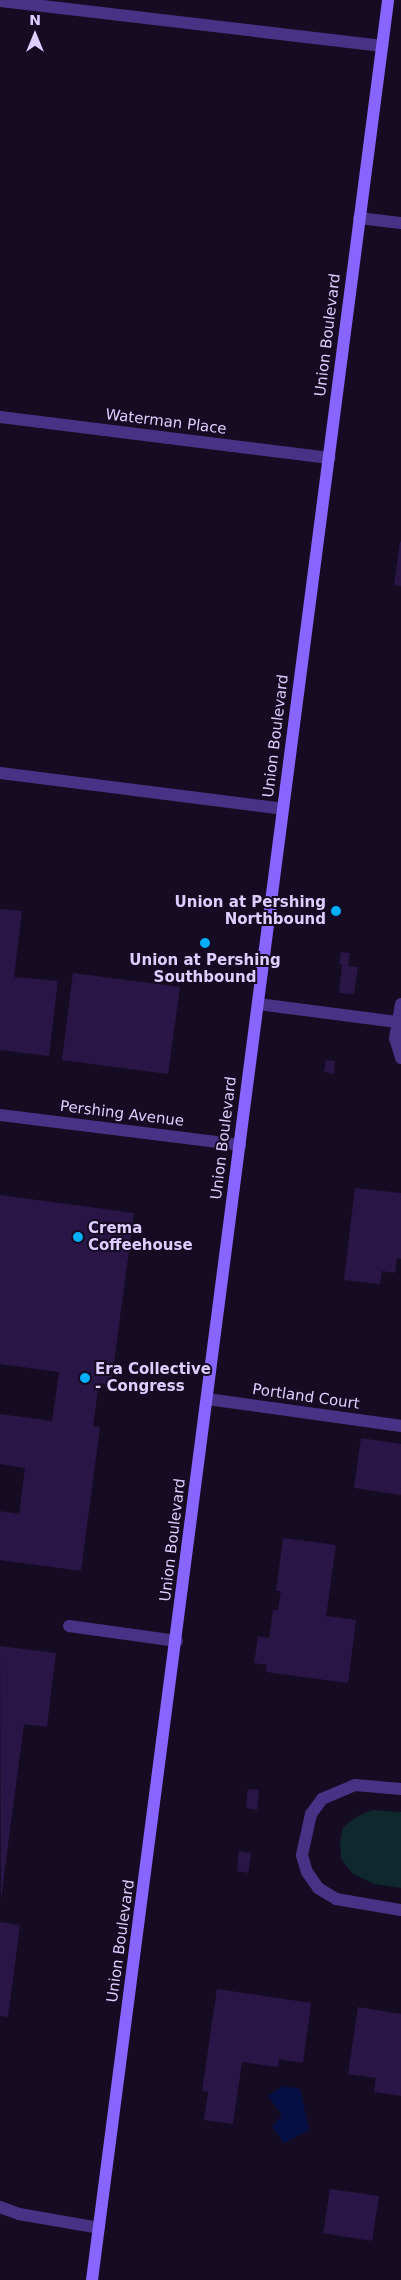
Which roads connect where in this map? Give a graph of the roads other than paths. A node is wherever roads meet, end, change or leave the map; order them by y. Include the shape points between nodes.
1 (388, 0) edge
2 (0, 1) edge
3 (382, 46) junction
4 (360, 218) junction
5 (401, 223) edge
6 (0, 417) edge
7 (329, 458) junction
8 (0, 773) edge
9 (283, 809) junction
10 (258, 1004) junction
11 (401, 1004) edge
12 (397, 1022) junction
13 (401, 1058) edge
14 (0, 1115) edge
15 (240, 1145) junction
16 (207, 1399) junction
17 (401, 1426) edge
18 (69, 1626) dead end
19 (176, 1641) junction
20 (401, 1789) edge
21 (401, 1910) edge
22 (0, 2207) edge
23 (99, 2228) junction
24 (92, 2280) edge

1 - 3 main road, Union Boulevard
2 - 3 street
3 - 4 main road, Union Boulevard
4 - 5 street
4 - 7 main road, Union Boulevard
6 - 7 street, Waterman Place
7 - 9 main road, Union Boulevard
8 - 9 street
9 - 10 main road, Union Boulevard
10 - 12 street
10 - 15 main road, Union Boulevard
11 - 12 street
12 - 13 street via 396,1038
14 - 15 street, Pershing Avenue
15 - 16 main road, Union Boulevard
16 - 17 street, Portland Court
16 - 19 main road, Union Boulevard
18 - 19 street
19 - 23 main road, Union Boulevard
20 - 21 street via 355,1785 322,1799 311,1814 302,1855 307,1872 318,1888 336,1899
22 - 23 street via 19,2214
23 - 24 main road, Union Boulevard

